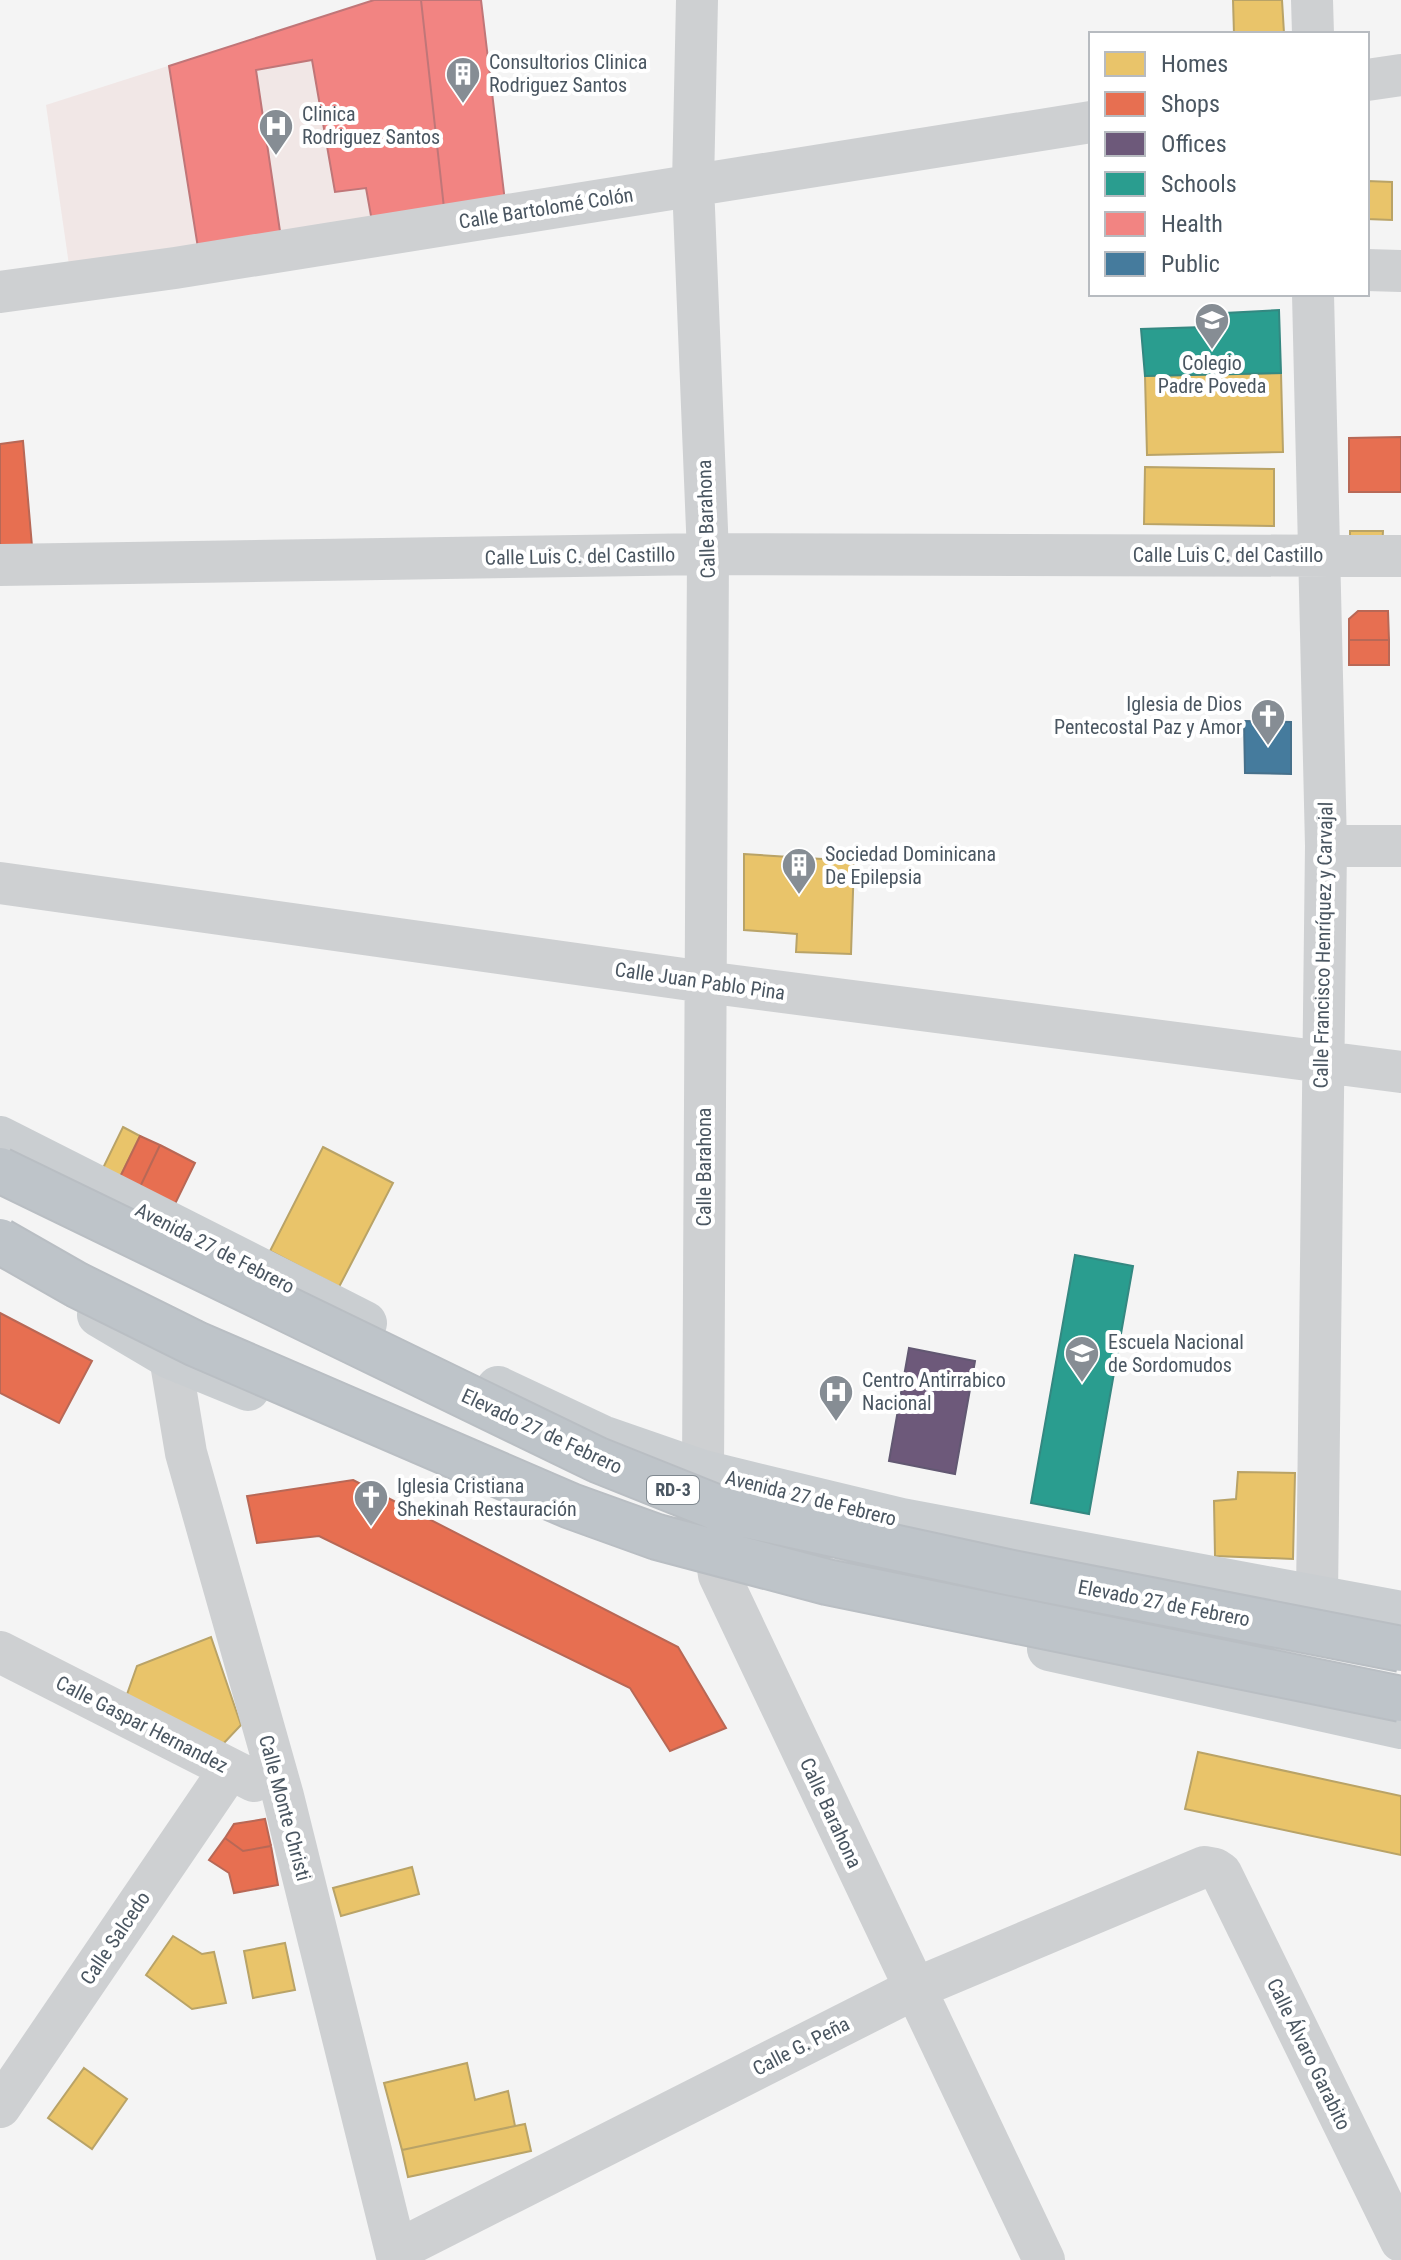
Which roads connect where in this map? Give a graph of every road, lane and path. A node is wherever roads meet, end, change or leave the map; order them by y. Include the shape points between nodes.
1 (697, 0) edge
2 (1312, 0) edge
3 (1313, 32) edge
4 (1401, 75) edge
5 (1369, 80) edge
6 (1089, 122) edge
7 (693, 184) junction
8 (1369, 270) edge
9 (1401, 271) edge
10 (0, 292) edge
11 (1313, 296) edge
12 (708, 554) junction
13 (1318, 555) junction
14 (1401, 556) edge
15 (0, 565) edge
16 (1326, 846) junction
17 (1401, 846) edge
18 (0, 883) edge
19 (705, 982) junction
20 (1322, 1062) junction
21 (1401, 1072) edge
22 (0, 1138) edge
23 (0, 1170) edge
24 (0, 1241) edge
25 (0, 1257) edge
26 (170, 1357) junction
27 (703, 1472) junction
28 (719, 1575) junction
29 (1317, 1596) junction
30 (1401, 1613) edge
31 (1401, 1649) edge
32 (0, 1652) edge
33 (1401, 1699) edge
34 (1401, 1727) edge
35 (230, 1769) junction
36 (283, 1796) junction
37 (1215, 1869) joint
38 (914, 1989) junction
39 (0, 2107) edge
40 (1401, 2241) edge
41 (397, 2255) edge
42 (1044, 2260) edge

1 - 7 street, Calle Barahona
2 - 3 street
4 - 5 street
6 - 7 street, Calle Bartolomé Colón
7 - 10 street, Calle Bartolomé Colón
7 - 12 street, Calle Barahona
8 - 9 street
11 - 13 street, Calle Francisco Henríquez y Carvajal
12 - 13 street, Calle Luis C. del Castillo
12 - 15 street, Calle Luis C. del Castillo
12 - 19 street, Calle Barahona
13 - 14 street, Calle Luis C. del Castillo
13 - 16 street, Calle Francisco Henríquez y Carvajal
16 - 17 street
16 - 20 street, Calle Francisco Henríquez y Carvajal
18 - 19 street, Calle Juan Pablo Pina
19 - 20 street, Calle Juan Pablo Pina
19 - 27 street, Calle Barahona
20 - 21 street, Calle Juan Pablo Pina
20 - 29 street, Calle Francisco Henríquez y Carvajal
22 - 27 main road, Avenida 27 de Febrero / RD-3 via 447,1364 602,1437
23 - 31 highway, Elevado 27 de Febrero / RD-3, bridge via 598,1460 723,1510
24 - 33 highway, RD-3, bridge via 196,1344 571,1506 657,1537 827,1582
25 - 26 main road
26 - 28 main road via 625,1542
26 - 36 street, Calle Monte Christi via 186,1453
27 - 28 street, Calle Barahona
27 - 29 main road, Avenida 27 de Febrero / RD-3 via 901,1520
28 - 34 main road
28 - 38 street, Calle Barahona
29 - 30 main road, Avenida 27 de Febrero / RD-3
32 - 35 street, Calle Gaspar Hernandez
35 - 36 street, Calle Gaspar Hernandez
35 - 39 street, Calle Salcedo
36 - 41 street, Calle Monte Christi
37 - 38 street, Calle G. Peña via 1204,1867
37 - 40 street, Calle Álvaro Garabito
38 - 41 street, Calle G. Peña
38 - 42 street, Calle Barahona

